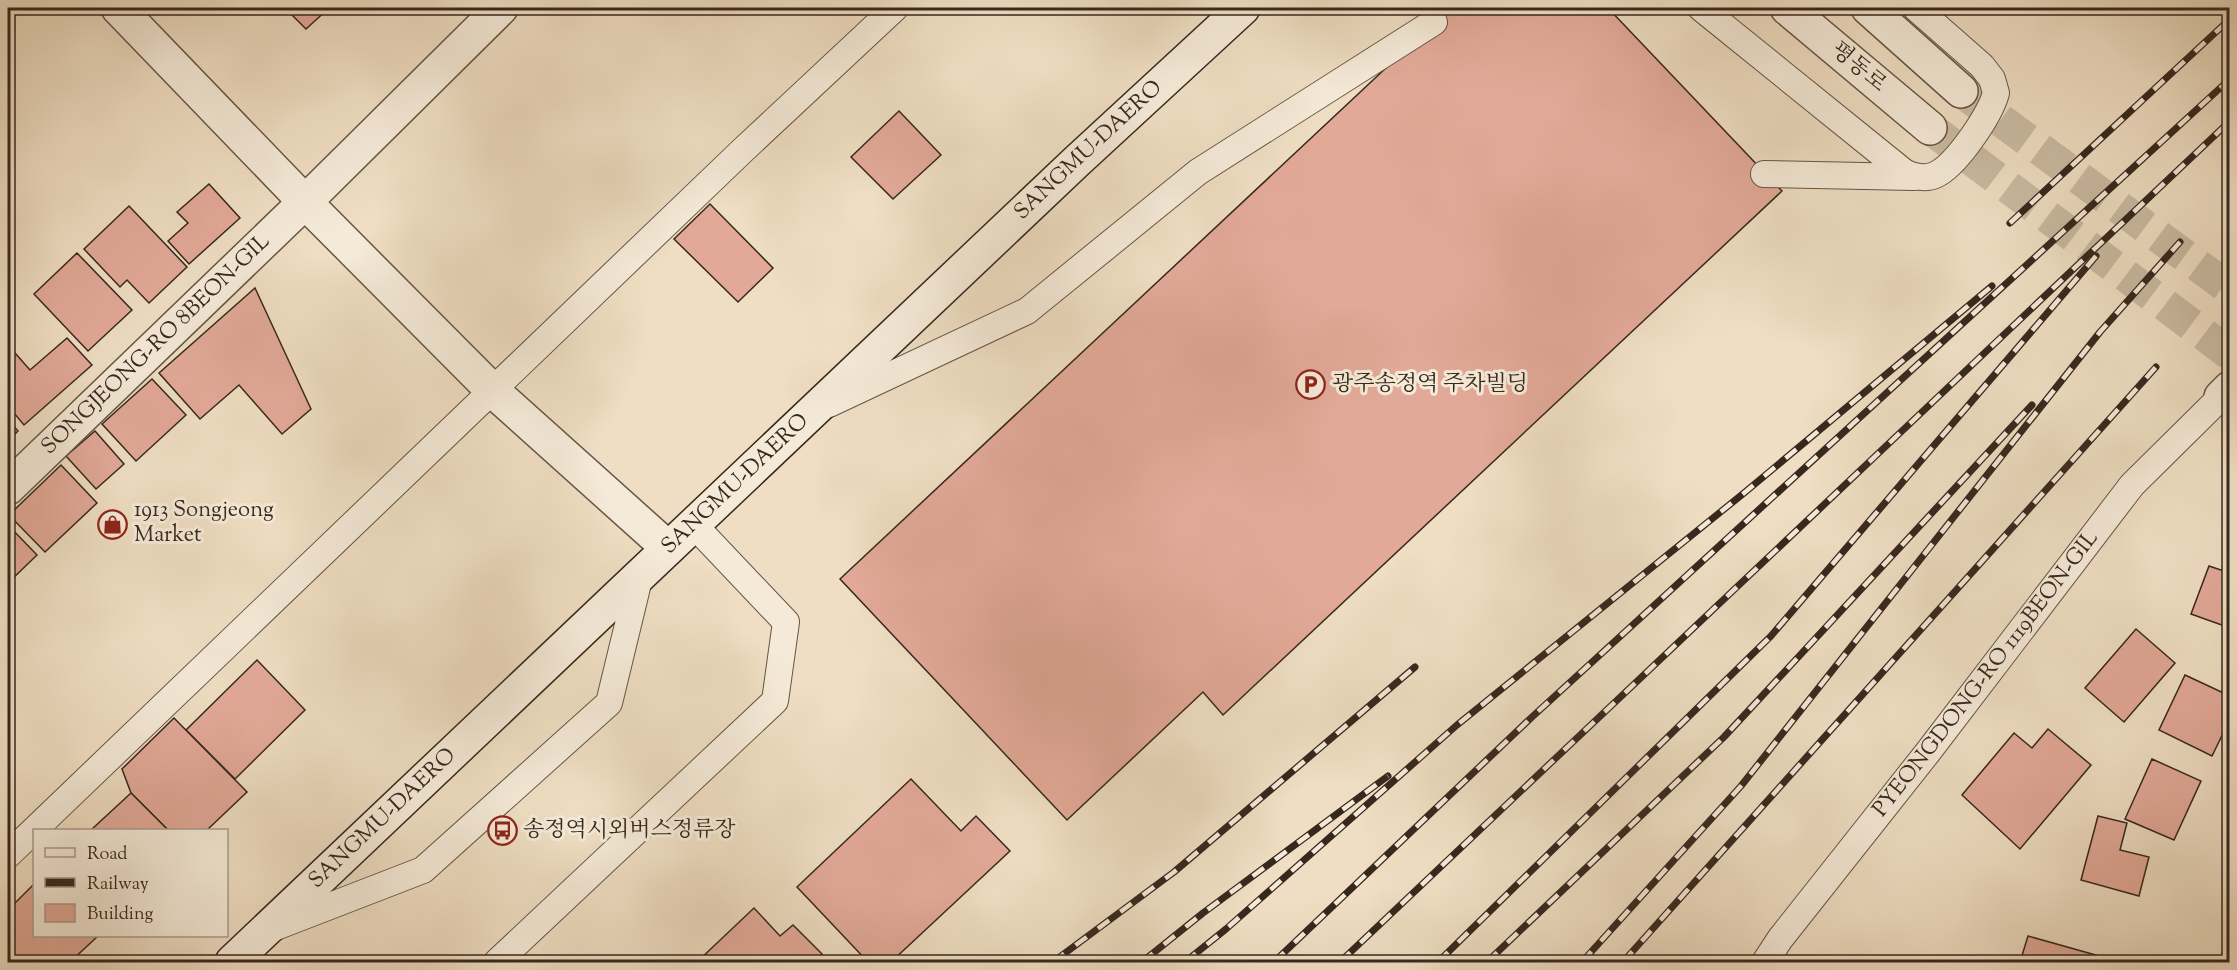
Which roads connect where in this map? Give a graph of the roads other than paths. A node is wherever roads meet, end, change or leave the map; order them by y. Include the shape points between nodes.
1 (118, 8) edge
2 (501, 8) edge
3 (894, 8) edge
4 (1243, 8) edge
5 (1701, 8) edge
6 (1787, 8) edge
7 (1868, 8) edge
8 (1916, 8) edge
9 (1434, 22) dead end
10 (1961, 91) tunnel mouth
11 (1930, 128) tunnel mouth
12 (1764, 174) dead end
13 (1912, 177) junction
14 (304, 202) junction
15 (492, 390) junction
16 (2227, 396) edge
17 (815, 410) junction
18 (8, 488) edge
19 (694, 525) junction
20 (668, 549) junction
21 (640, 575) junction
22 (35, 829) edge
23 (33, 831) edge
24 (8, 855) edge
25 (265, 931) junction
26 (232, 963) edge
27 (497, 963) edge
28 (1765, 963) edge

1 - 14 street
2 - 14 street, SONGJEONG-RO 8BEON-GIL
3 - 15 lane
4 - 17 street, SANGMU-DAERO
5 - 13 lane
6 - 11 street, 평동로
7 - 10 street
8 - 13 lane via 1982,66 1996,93 1983,122 1943,170 1934,176
9 - 17 lane via 1198,172 1027,311
12 - 13 lane
14 - 15 street
14 - 18 street, SONGJEONG-RO 8BEON-GIL
15 - 20 street
15 - 22 lane
16 - 28 lane, PYEONGDONG-RO 1119BEON-GIL via 2132,485
17 - 19 street, SANGMU-DAERO
19 - 20 street, SANGMU-DAERO
19 - 27 lane via 786,622 775,701
20 - 21 street, SANGMU-DAERO
21 - 25 street, SANGMU-DAERO
21 - 25 lane via 609,703 423,870
23 - 24 lane
25 - 26 street, SANGMU-DAERO

